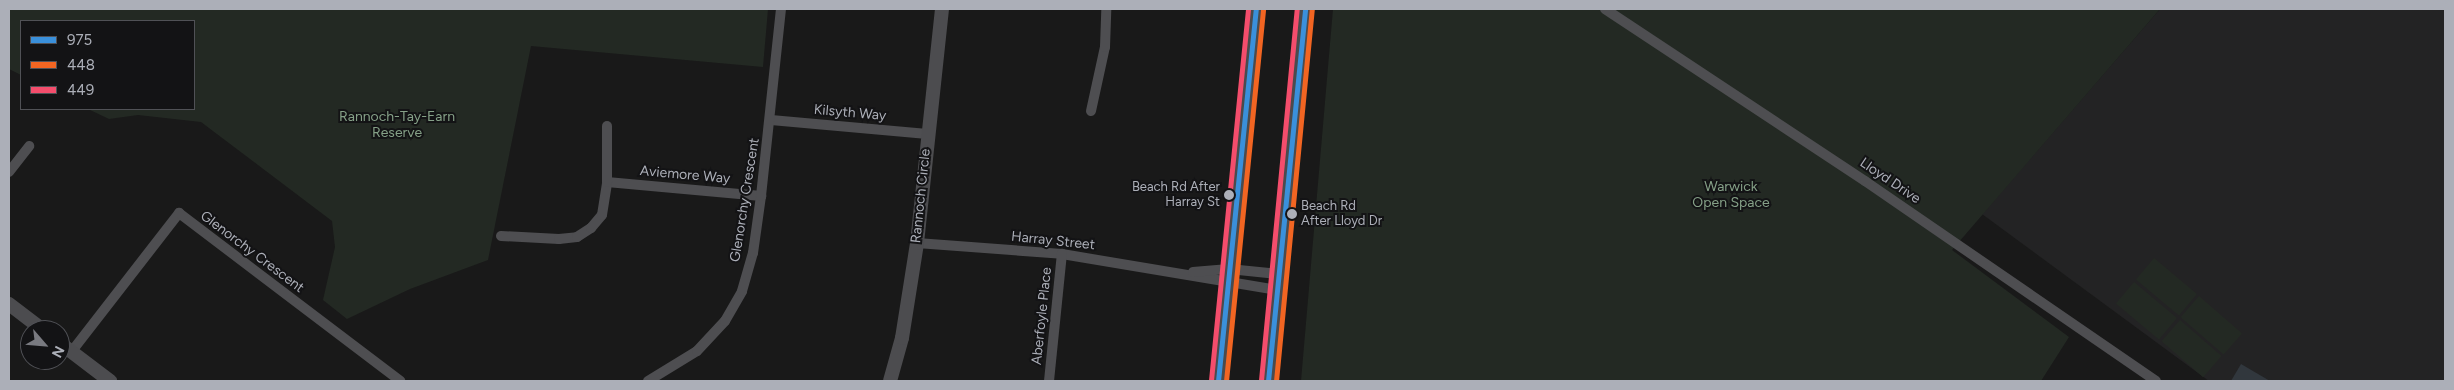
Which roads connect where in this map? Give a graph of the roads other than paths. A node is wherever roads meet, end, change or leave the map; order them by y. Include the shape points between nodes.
1 (781, 9) edge
2 (942, 9) edge
3 (1106, 9) edge
4 (1256, 9) edge
5 (1305, 9) edge
6 (1605, 9) edge
7 (1091, 111) dead end
8 (771, 120) junction
9 (607, 126) dead end
10 (927, 134) junction
11 (29, 146) dead end
12 (9, 172) edge
13 (607, 182) junction
14 (761, 196) junction
15 (501, 236) dead end
16 (917, 243) junction
17 (1062, 254) junction
18 (1278, 274) junction
19 (1228, 276) junction
20 (1277, 290) junction
21 (9, 304) edge
22 (30, 320) edge
23 (72, 351) joint
24 (110, 381) edge
25 (400, 381) edge
26 (648, 381) edge
27 (890, 381) edge
28 (1049, 381) edge
29 (1218, 381) edge
30 (1268, 381) edge
31 (2156, 381) edge

1 - 8 street, Glenorchy Crescent
2 - 10 street, Rannoch Circle
3 - 7 street via 1105,46
4 - 19 main road
5 - 18 main road
6 - 31 street, Lloyd Drive via 1865,181
8 - 10 street, Kilsyth Way
8 - 14 street, Glenorchy Crescent
9 - 13 street
10 - 16 street, Rannoch Circle
11 - 12 street
13 - 14 street, Aviemore Way
13 - 15 street via 602,215 577,237
14 - 26 street, Glenorchy Crescent via 753,253 734,308 697,351
16 - 17 street, Harray Street
16 - 27 street, Rannoch Circle via 902,338
17 - 19 street, Harray Street
17 - 28 street, Aberfoyle Place
18 - 19 street, Harray Street
18 - 20 main road
19 - 20 street, Harray Street
19 - 29 main road
20 - 30 main road
21 - 22 street
23 - 24 street
23 - 25 street, Glenorchy Crescent via 179,213

